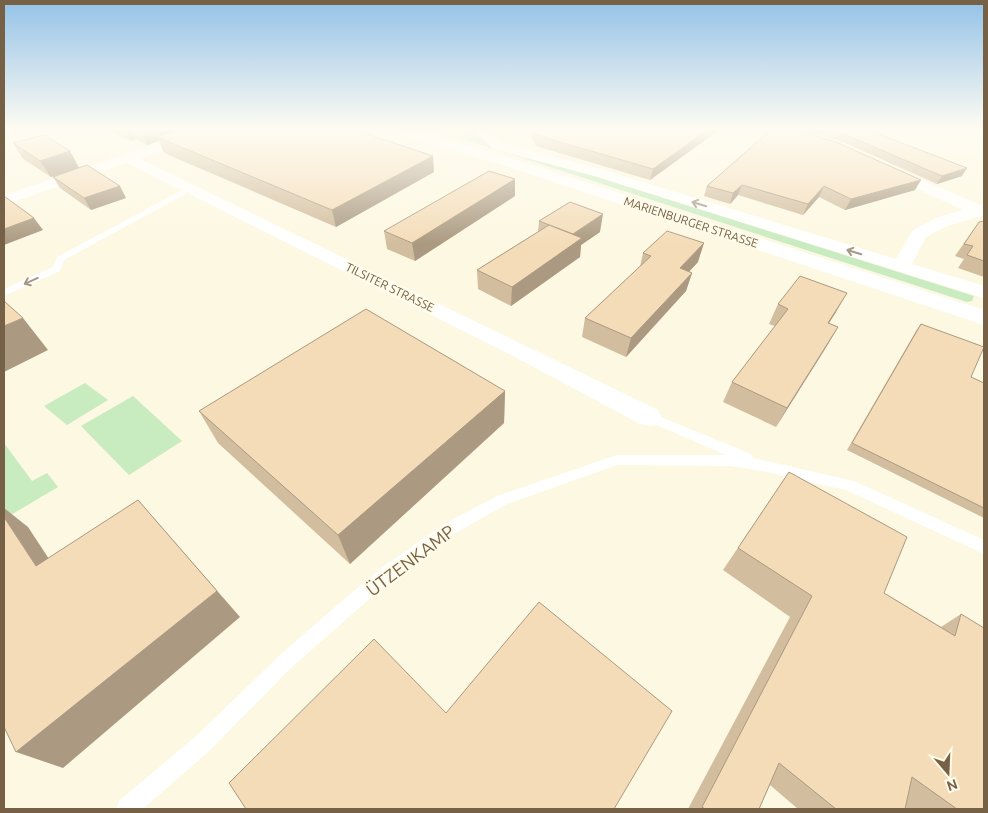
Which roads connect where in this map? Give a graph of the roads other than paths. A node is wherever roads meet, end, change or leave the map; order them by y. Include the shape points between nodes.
1 (103, 168) edge
2 (148, 168) edge
3 (526, 168) edge
4 (580, 168) edge
5 (885, 168) edge
6 (191, 189) junction
7 (4, 200) edge
8 (982, 210) edge
9 (900, 266) junction
10 (984, 292) edge
11 (4, 293) edge
12 (984, 318) edge
13 (649, 417) joint
14 (762, 465) junction
15 (984, 547) edge
16 (127, 809) edge

1 - 7 street
2 - 6 street, TILSITER STRASSE
3 - 12 main road, MARIENBURGER STRASSE
9 -> 4 street, MARIENBURGER STRASSE
5 - 8 street
6 -> 11 lane via 60,259 57,269
6 - 13 street, TILSITER STRASSE
8 - 9 street via 941,222 920,234
9 - 10 street, MARIENBURGER STRASSE
13 - 14 lane
14 - 15 lane via 849,485
14 - 16 lane, ÜTZENKAMP via 721,460 617,460 502,500 456,525 378,581 285,662 202,744

